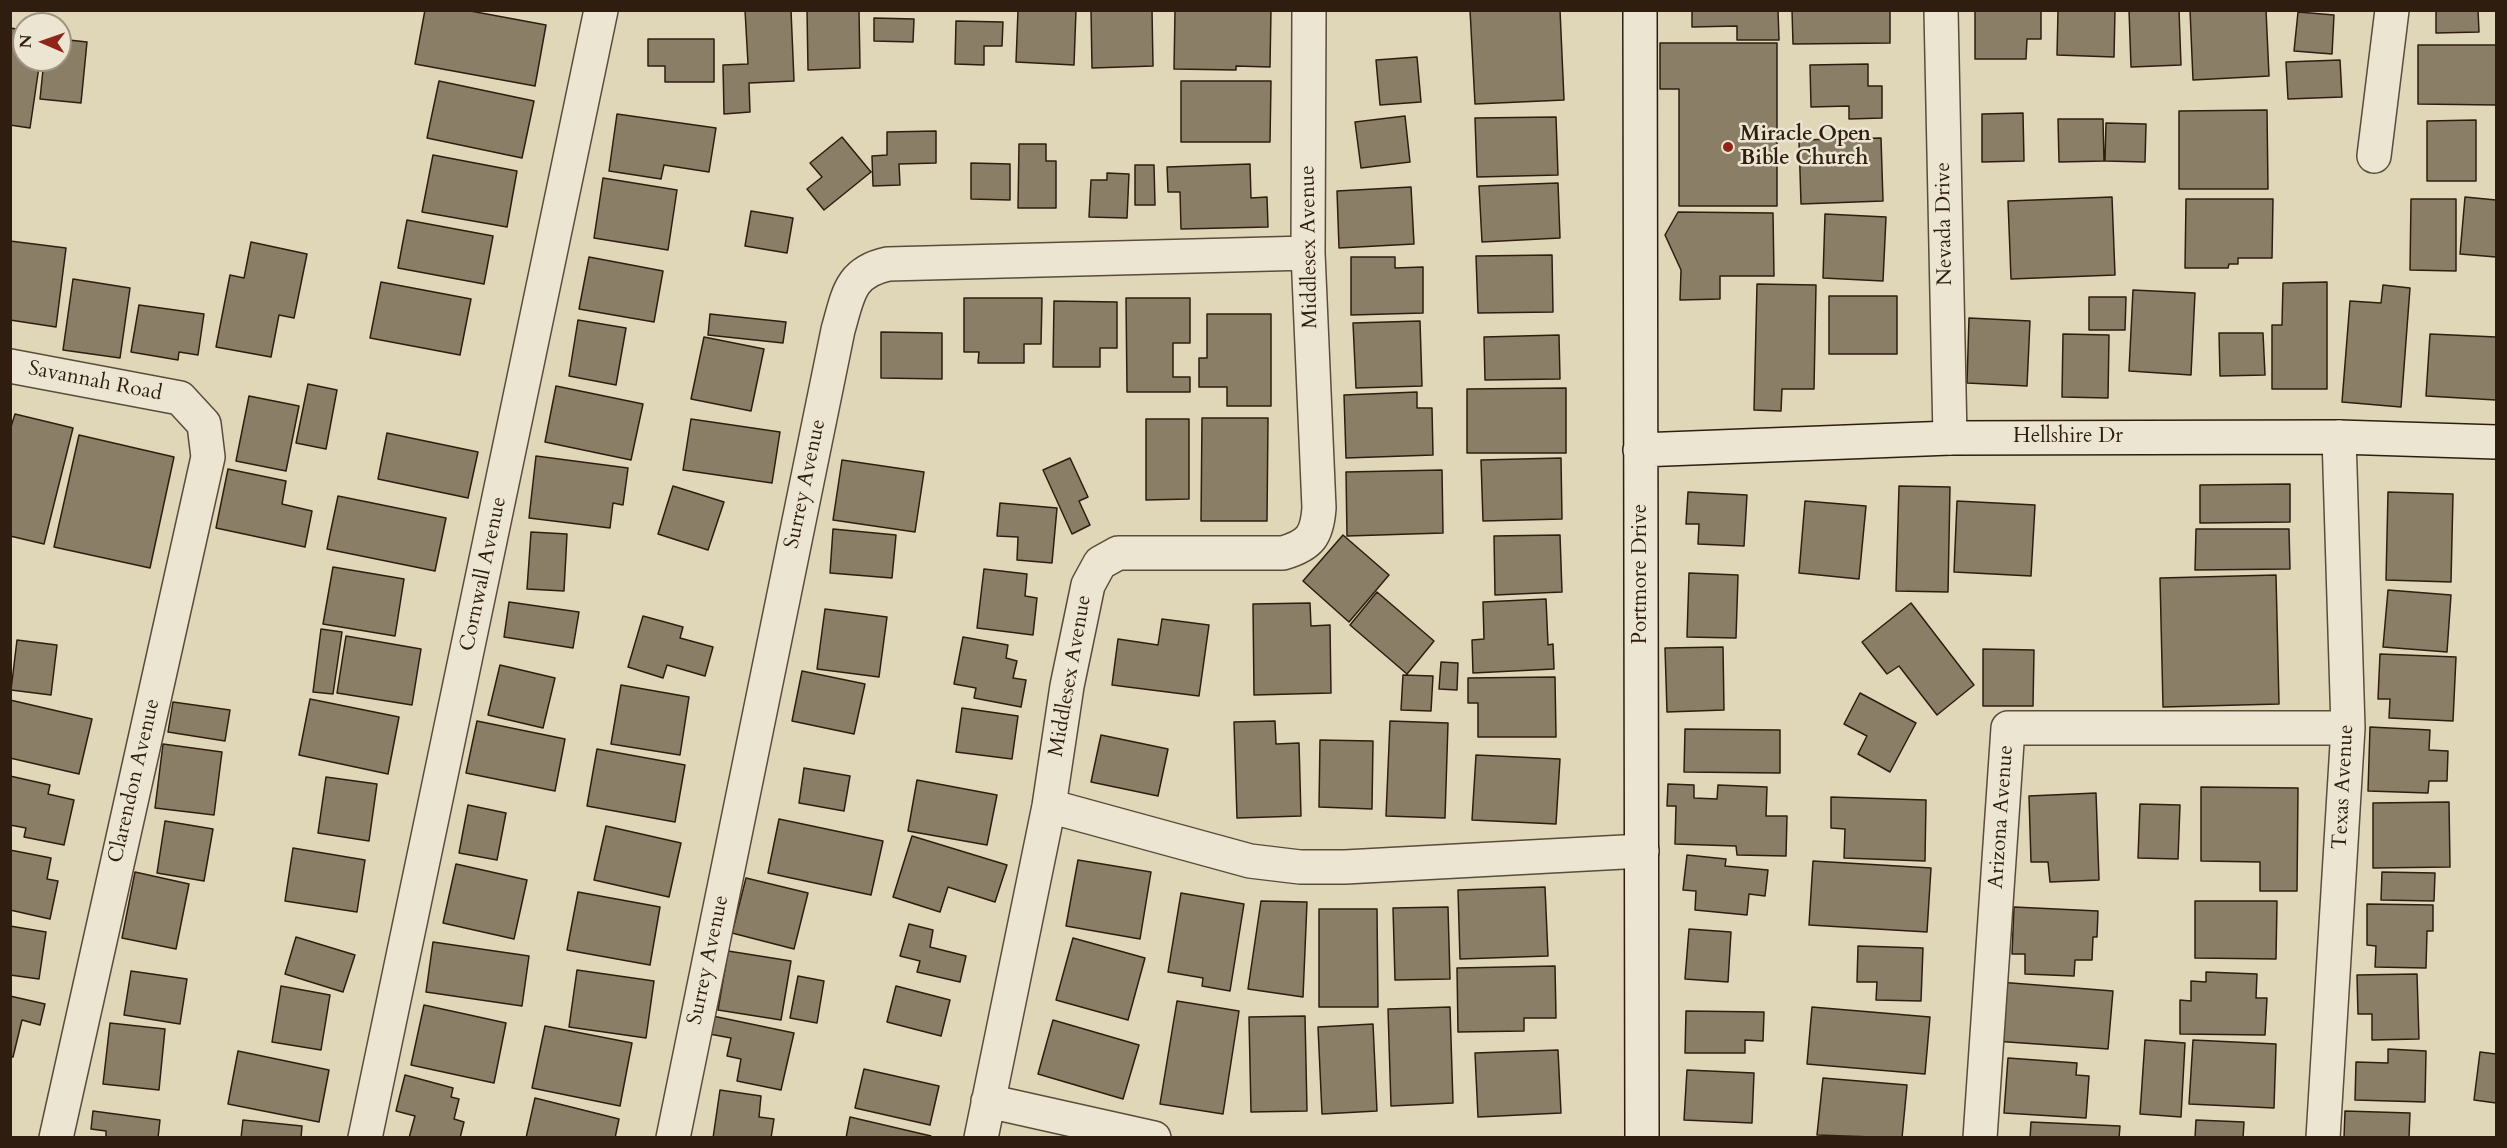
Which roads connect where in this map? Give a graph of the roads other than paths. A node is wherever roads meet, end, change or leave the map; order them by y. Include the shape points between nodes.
1 (601, 10) edge
2 (1309, 10) edge
3 (1640, 10) edge
4 (1941, 10) edge
5 (2392, 10) edge
6 (2374, 156) dead end
7 (1308, 254) junction
8 (10, 366) edge
9 (204, 424) joint
10 (2339, 437) junction
11 (1950, 438) junction
12 (2496, 442) edge
13 (1640, 450) junction
14 (2348, 728) junction
15 (1049, 806) junction
16 (1642, 851) junction
17 (988, 1101) junction
18 (56, 1137) edge
19 (365, 1137) edge
20 (672, 1137) edge
21 (981, 1137) edge
22 (1154, 1137) edge
23 (1642, 1137) edge
24 (1980, 1137) edge
25 (2324, 1137) edge

1 - 19 street, Cornwall Avenue
2 - 7 street, Middlesex Avenue
3 - 13 street, Portmore Drive
4 - 11 street, Nevada Drive
5 - 6 street
7 - 15 street, Middlesex Avenue via 1318,525 1311,539 1298,549 1283,553 1126,552 1100,563 1088,585 1077,632
7 - 20 street, Surrey Avenue via 888,264 870,268 856,279 837,330
8 - 9 street, Savannah Road via 180,398
9 - 18 street, Clarendon Avenue via 208,457
10 - 11 street, Hellshire Dr
10 - 12 street, Hellshire Dr
10 - 14 street, Texas Avenue
11 - 13 street, Hellshire Dr
13 - 16 street, Portmore Drive
14 - 24 street, Arizona Avenue via 2008,728
14 - 25 street, Texas Avenue
15 - 16 street via 1250,861 1300,867
15 - 17 street, Middlesex Avenue
16 - 23 street, Portmore Drive
17 - 21 street, Middlesex Avenue
17 - 22 street

